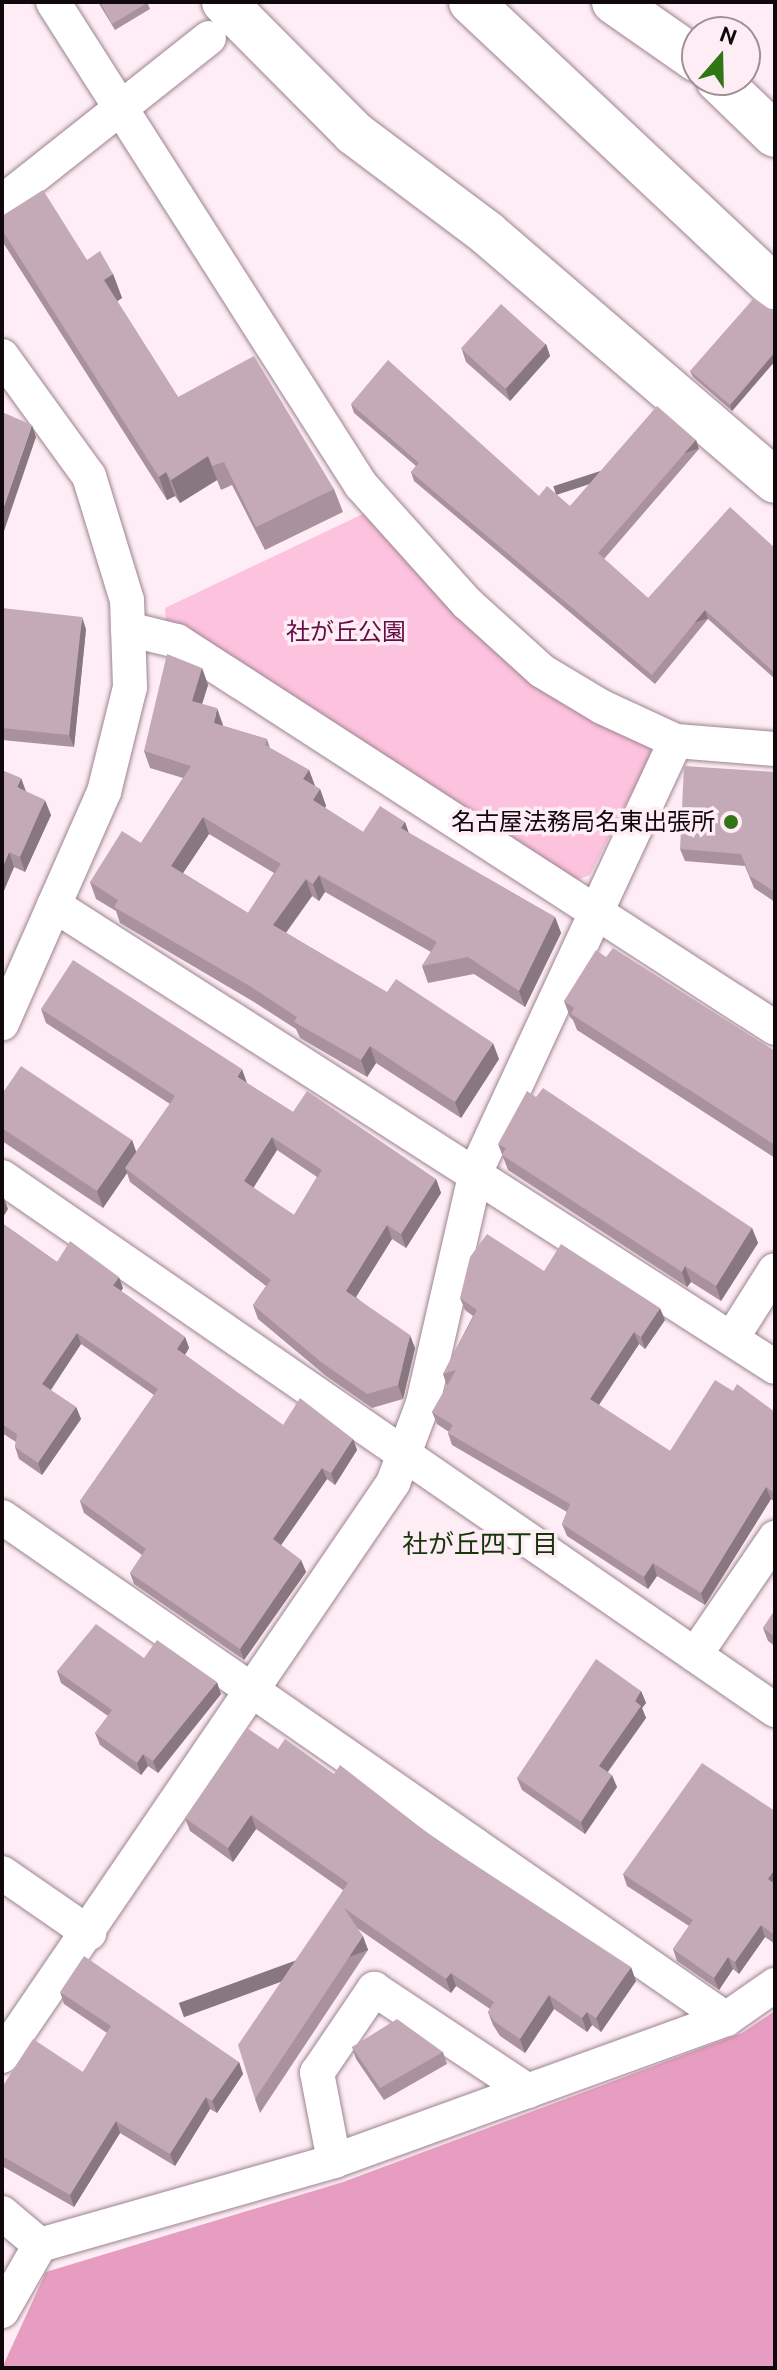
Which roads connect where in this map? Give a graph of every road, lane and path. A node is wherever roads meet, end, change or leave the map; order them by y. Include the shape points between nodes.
1 (53, 2) edge
2 (471, 2) edge
3 (614, 2) edge
4 (657, 2) edge
5 (216, 20) edge
6 (681, 35) edge
7 (681, 50) edge
8 (734, 96) edge
9 (117, 112) junction
10 (775, 135) edge
11 (659, 184) junction
12 (2, 202) edge
13 (775, 273) edge
14 (775, 287) edge
15 (2, 356) edge
16 (775, 481) edge
17 (128, 629) junction
18 (676, 741) junction
19 (775, 749) edge
20 (54, 905) junction
21 (593, 908) junction
22 (2, 1023) edge
23 (775, 1028) edge
24 (476, 1171) junction
25 (2, 1177) edge
26 (775, 1270) edge
27 (732, 1338) junction
28 (775, 1367) edge
29 (408, 1453) junction
30 (2, 1517) edge
31 (775, 1538) edge
32 (695, 1655) junction
33 (255, 1688) junction
34 (775, 1710) edge
35 (2, 1873) edge
36 (89, 1933) junction
37 (775, 1985) edge
38 (726, 2019) junction
39 (2, 2056) edge
40 (528, 2091) junction
41 (334, 2161) junction
42 (2, 2213) edge
43 (40, 2245) junction
44 (2, 2311) edge

1 - 9 street
2 - 11 highway
3 - 7 highway
4 - 6 highway
5 - 9 street
5 - 16 highway via 487,233
8 - 10 highway
9 - 12 street
9 - 18 street via 398,530 542,671
11 - 13 highway
11 - 14 highway
15 - 17 street via 89,476 113,543
17 - 20 street via 130,687 119,748
17 - 21 street via 177,641
18 - 19 street
18 - 21 street
20 - 22 street
20 - 24 street
21 - 23 street
21 - 24 street
24 - 27 street
24 - 29 street
25 - 29 street
26 - 27 street
27 - 28 street
29 - 32 street
29 - 33 street
30 - 33 street
31 - 32 street
32 - 34 street
33 - 36 street
33 - 38 street
35 - 36 street
36 - 39 street
37 - 38 street
38 - 40 street
40 - 41 street
40 - 41 street via 374,1989 317,2073
41 - 43 street
42 - 43 street
43 - 44 street

